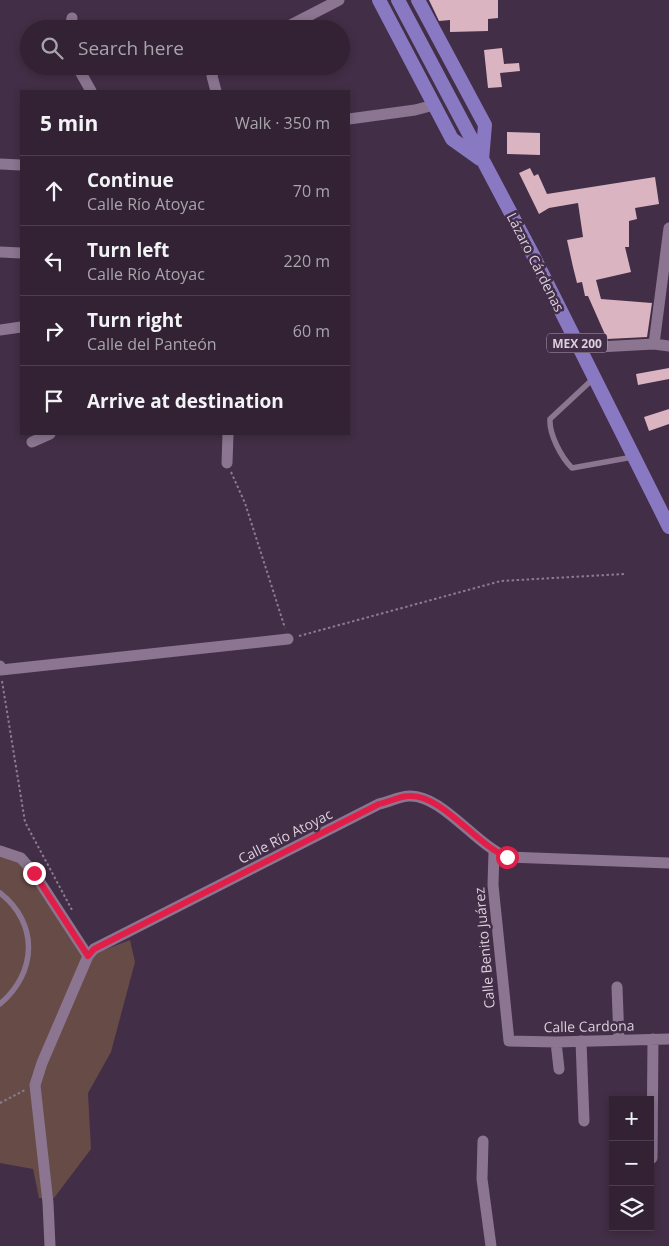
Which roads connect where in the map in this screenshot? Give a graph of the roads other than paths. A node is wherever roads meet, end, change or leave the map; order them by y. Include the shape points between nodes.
1 (339, 0) edge
2 (379, 0) edge
3 (398, 0) edge
4 (418, 0) edge
5 (301, 20) edge
6 (82, 75) edge
7 (212, 75) edge
8 (90, 90) edge
9 (216, 90) edge
10 (434, 105) junction
11 (350, 118) edge
12 (482, 161) junction
13 (0, 164) edge
14 (20, 165) edge
15 (669, 228) edge
16 (0, 252) edge
17 (20, 253) edge
18 (20, 328) edge
19 (0, 330) edge
20 (654, 344) junction
21 (669, 346) edge
22 (580, 348) junction
23 (594, 378) junction
24 (47, 435) edge
25 (228, 435) edge
26 (32, 442) dead end
27 (634, 456) junction
28 (227, 463) road end
29 (668, 524) edge
30 (288, 639) road end
31 (0, 666) edge
32 (1, 670) edge
33 (0, 851) edge
34 (494, 852) junction
35 (669, 863) edge
36 (0, 893) edge
37 (88, 956) junction
38 (617, 988) dead end
39 (0, 1004) edge
40 (669, 1038) edge
41 (653, 1039) junction
42 (619, 1040) junction
43 (509, 1041) joint
44 (581, 1041) junction
45 (556, 1042) junction
46 (559, 1069) dead end
47 (584, 1121) dead end
48 (483, 1141) dead end
49 (652, 1141) edge
50 (50, 1246) edge
51 (491, 1246) edge

1 - 5 street
2 - 10 main road, MEX 200
3 - 12 main road, Lázaro Cárdenas / MEX 200
4 - 12 main road via 485,125
6 - 8 street
7 - 9 street
10 - 11 street
10 - 12 main road, MEX 200 via 452,139
12 - 22 main road, Lázaro Cárdenas / MEX 200
13 - 14 street
15 - 20 street
16 - 17 street
18 - 19 street
20 - 21 street
20 - 22 street
22 - 23 main road, Lázaro Cárdenas / MEX 200
23 - 27 main road, Lázaro Cárdenas / MEX 200
23 - 27 lane via 550,419 549,428 566,462 572,468
24 - 26 street
25 - 28 street
27 - 29 main road, Lázaro Cárdenas / MEX 200
30 - 32 street
31 - 32 street
33 - 37 street via 21,858 34,873
34 - 35 street, Calle Río Atoyac via 532,860
34 - 37 street, Calle Río Atoyac via 436,803 410,796 379,804 94,949
34 - 43 street, Calle Benito Juárez via 493,885
36 - 39 lane via 11,902 29,938 26,966 20,981
37 - 50 street via 35,1085
38 - 42 street
40 - 41 street, Calle Cardona
41 - 42 street, Calle Cardona
41 - 49 street
42 - 44 street, Calle Cardona
43 - 45 street, Calle Cardona
44 - 45 street, Calle Cardona
44 - 47 street
45 - 46 street
48 - 51 street via 482,1170

